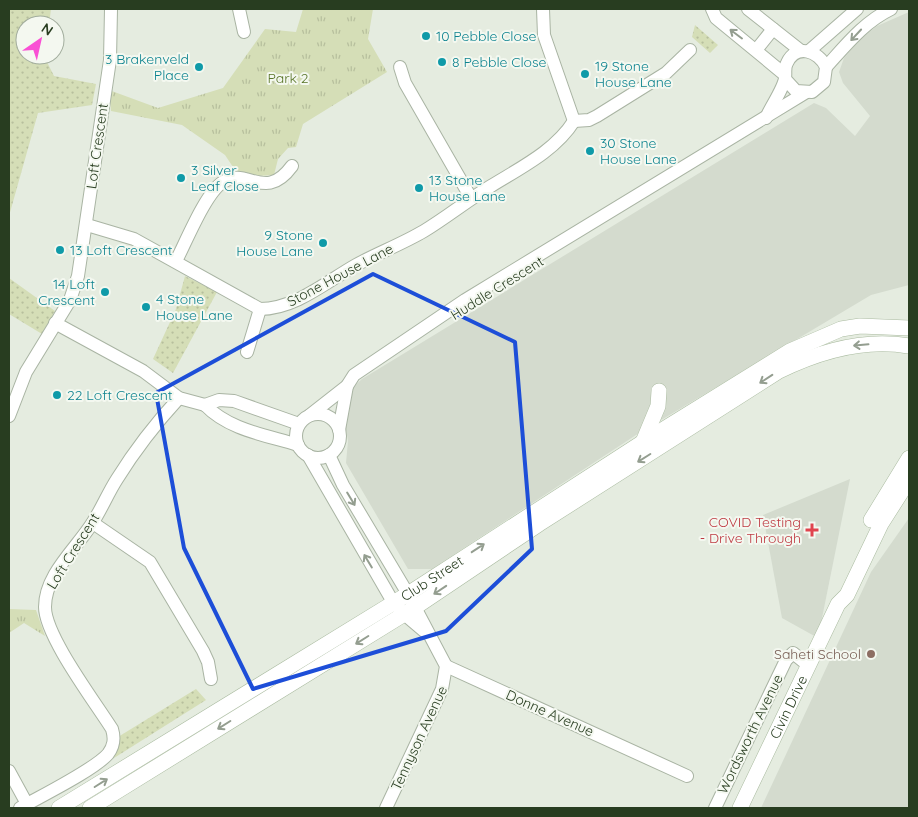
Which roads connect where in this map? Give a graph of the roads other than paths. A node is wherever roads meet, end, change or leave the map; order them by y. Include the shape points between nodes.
1 (111, 9) edge
2 (239, 9) edge
3 (542, 9) edge
4 (712, 9) edge
5 (748, 9) edge
6 (857, 9) edge
7 (891, 9) edge
8 (773, 29) junction
9 (244, 32) dead end
10 (757, 49) junction
11 (690, 50) dead end
12 (805, 51) junction
13 (400, 67) dead end
14 (826, 67) junction
15 (785, 76) junction
16 (804, 93) junction
17 (766, 118) junction
18 (574, 121) junction
19 (292, 166) dead end
20 (471, 198) junction
21 (87, 225) junction
22 (176, 261) junction
23 (260, 309) junction
24 (55, 322) junction
25 (909, 328) edge
26 (909, 346) edge
27 (805, 351) junction
28 (247, 352) dead end
29 (347, 386) junction
30 (659, 391) dead end
31 (179, 398) junction
32 (205, 405) junction
33 (265, 412) junction
34 (310, 415) junction
35 (9, 416) edge
36 (299, 424) junction
37 (339, 430) junction
38 (258, 433) junction
39 (643, 442) junction
40 (298, 445) junction
41 (329, 455) junction
42 (308, 456) junction
43 (909, 458) edge
44 (909, 480) edge
45 (93, 523) junction
46 (405, 604) junction
47 (838, 604) junction
48 (808, 665) junction
49 (446, 666) junction
50 (211, 679) dead end
51 (9, 771) edge
52 (687, 776) dead end
53 (24, 806) edge
54 (59, 808) edge
55 (90, 808) edge
56 (386, 808) edge
57 (715, 808) edge
58 (740, 808) edge

1 - 21 street, Loft Crescent via 110,60
2 - 9 street
3 - 18 street via 544,35
10 -> 4 street via 716,18
5 - 8 street
6 - 12 street
7 -> 14 street via 859,31
8 - 10 street
8 - 12 street
10 - 15 street
11 - 18 street via 666,73 597,116
12 - 14 street via 817,54
12 - 15 street via 792,56 786,64
13 - 20 street via 405,83
14 - 16 street via 824,82 812,92
15 - 16 street via 790,86
15 - 17 street
16 - 17 street, Huddle Crescent
17 - 29 street, Huddle Crescent via 600,218 582,235 407,345 389,350 354,375
18 - 20 street, Stone House Lane via 543,154
19 - 22 street via 273,183 233,179 222,182 210,197
20 - 23 street, Stone House Lane via 424,231 293,302
21 - 22 street via 122,234
21 - 24 street, Loft Crescent via 78,276 70,300
22 - 23 street
23 - 28 street
24 - 31 street via 143,371
24 - 35 street, Loft Crescent via 26,372
25 - 27 main road via 860,326 841,330
26 -> 27 main road via 870,344
27 - 39 main road, Club Street
27 -> 46 main road, Club Street via 780,371 539,524
29 - 34 street, Huddle Crescent
29 - 37 street
30 - 39 main road via 658,406
31 - 32 street
31 - 45 street, Loft Crescent via 135,451
32 - 33 street via 219,400 234,400
32 - 38 street via 231,425
33 - 36 street
33 - 38 street
34 - 36 street
34 - 37 street via 325,414
36 - 40 street
37 - 41 street via 339,444
38 - 40 street
46 -> 39 main road, Club Street
40 - 42 street
41 - 42 street
41 -> 46 street
46 -> 42 street
43 - 47 main road, Civin Drive via 874,516 838,592
44 - 47 main road, Civin Drive via 881,524 847,595
45 - 50 street via 150,562 203,651
45 - 53 street, Loft Crescent via 55,575 47,591 45,608 52,634 112,729 114,745 100,762
46 - 49 street via 428,634
54 -> 46 main road, Club Street
46 -> 55 main road, Club Street
47 - 48 main road, Civin Drive
48 - 57 street, Wordsworth Avenue via 793,653 786,660
48 - 58 main road, Civin Drive
49 - 52 street, Donne Avenue
49 - 56 street, Tennyson Avenue via 442,689
51 - 53 street

